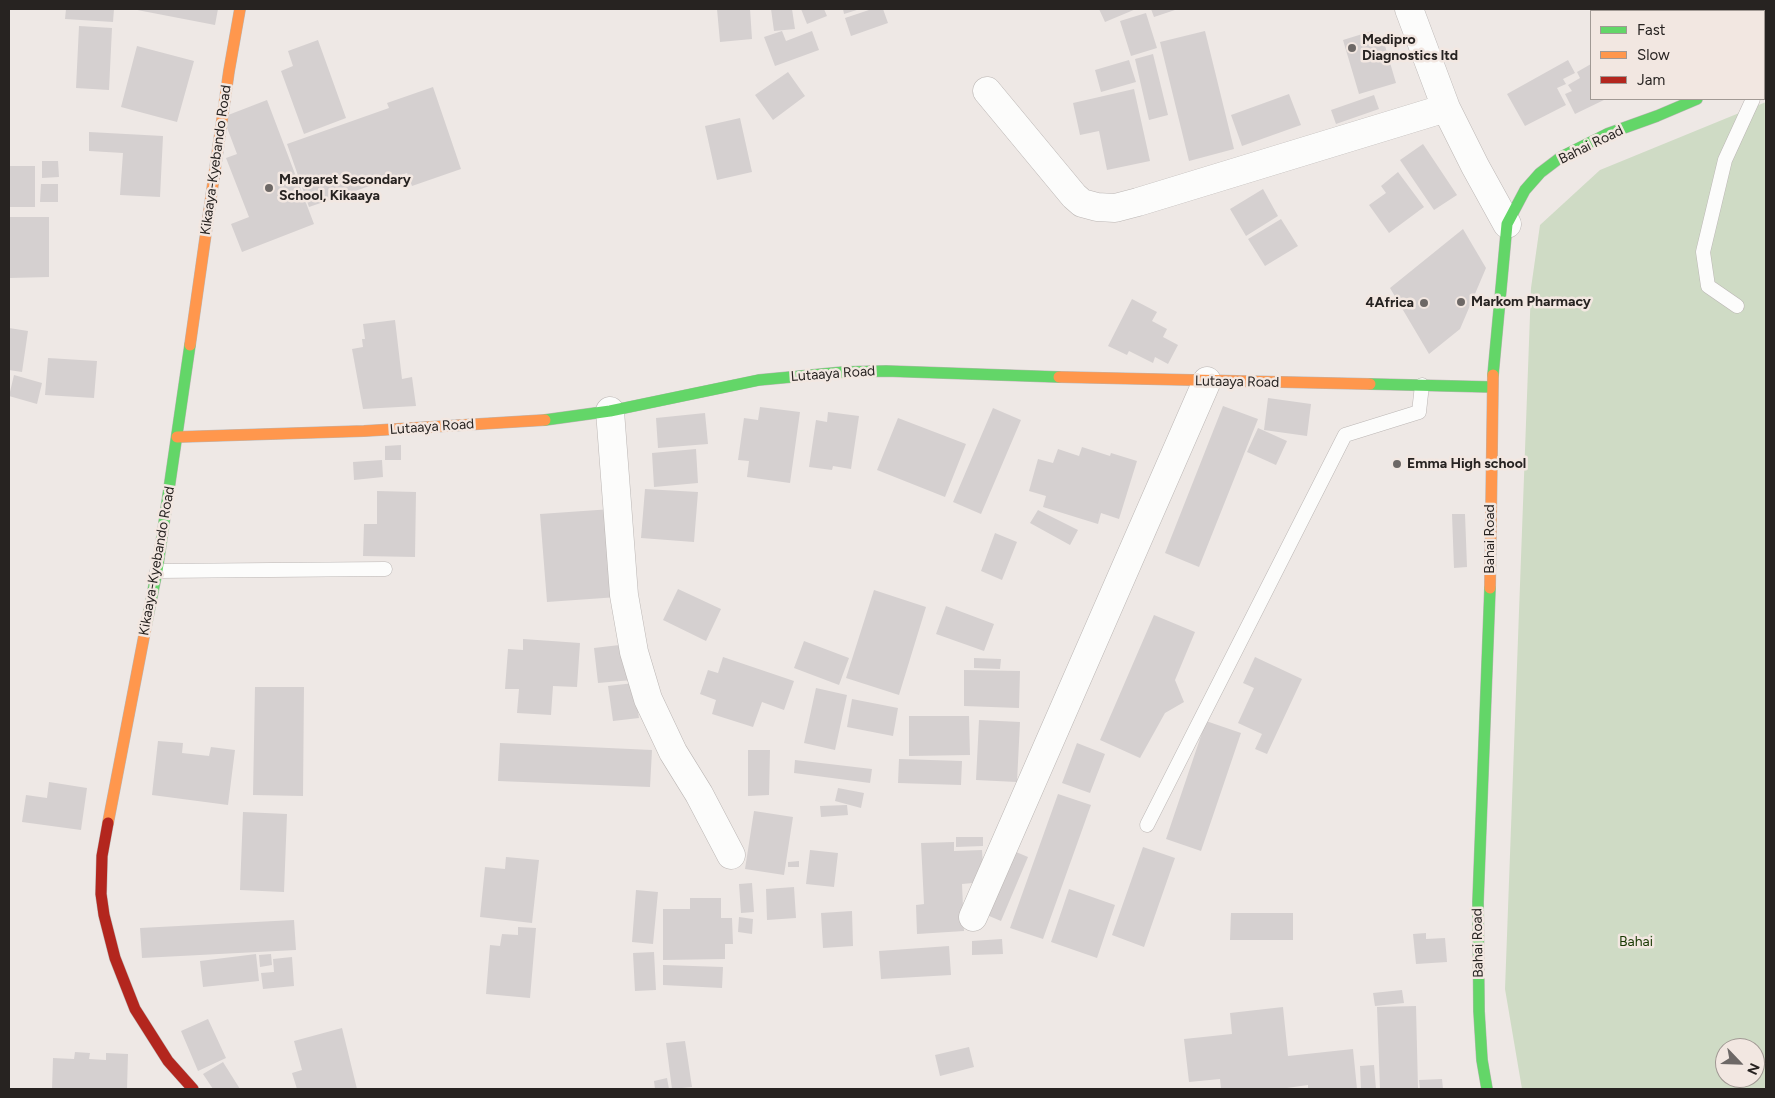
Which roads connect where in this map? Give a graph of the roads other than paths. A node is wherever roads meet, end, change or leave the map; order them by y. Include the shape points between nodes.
1 (240, 9) edge
2 (1409, 9) edge
3 (987, 91) dead end
4 (1695, 100) edge
5 (1753, 100) edge
6 (1446, 108) junction
7 (1507, 224) junction
8 (1737, 306) dead end
9 (1207, 381) junction
10 (1422, 385) junction
11 (1492, 388) junction
12 (610, 411) junction
13 (177, 437) junction
14 (385, 569) dead end
15 (157, 571) junction
16 (1147, 825) dead end
17 (731, 855) dead end
18 (973, 917) dead end
19 (193, 1089) edge
20 (1487, 1089) edge

1 - 13 street, Kikaaya-Kyebando Road
2 - 6 street
3 - 6 street via 1074,196 1082,203 1115,208
4 - 7 street, Bahai Road via 1607,134 1561,156 1525,190
5 - 8 lane via 1725,160 1703,252 1708,286
6 - 7 street
7 - 11 street, Bahai Road
9 - 10 street, Lutaaya Road
9 - 12 street, Lutaaya Road via 844,372 759,380
9 - 18 street
10 - 11 street, Lutaaya Road
10 - 16 lane via 1419,412 1345,435
11 - 20 street, Bahai Road via 1490,626 1478,902 1479,1011
12 - 13 street, Lutaaya Road via 529,422
12 - 17 street via 624,595 634,652 648,698 673,752
13 - 15 street, Kikaaya-Kyebando Road
14 - 15 lane
15 - 19 street, Kikaaya-Kyebando Road via 109,814 102,856 102,894 115,958 135,1010 168,1061

